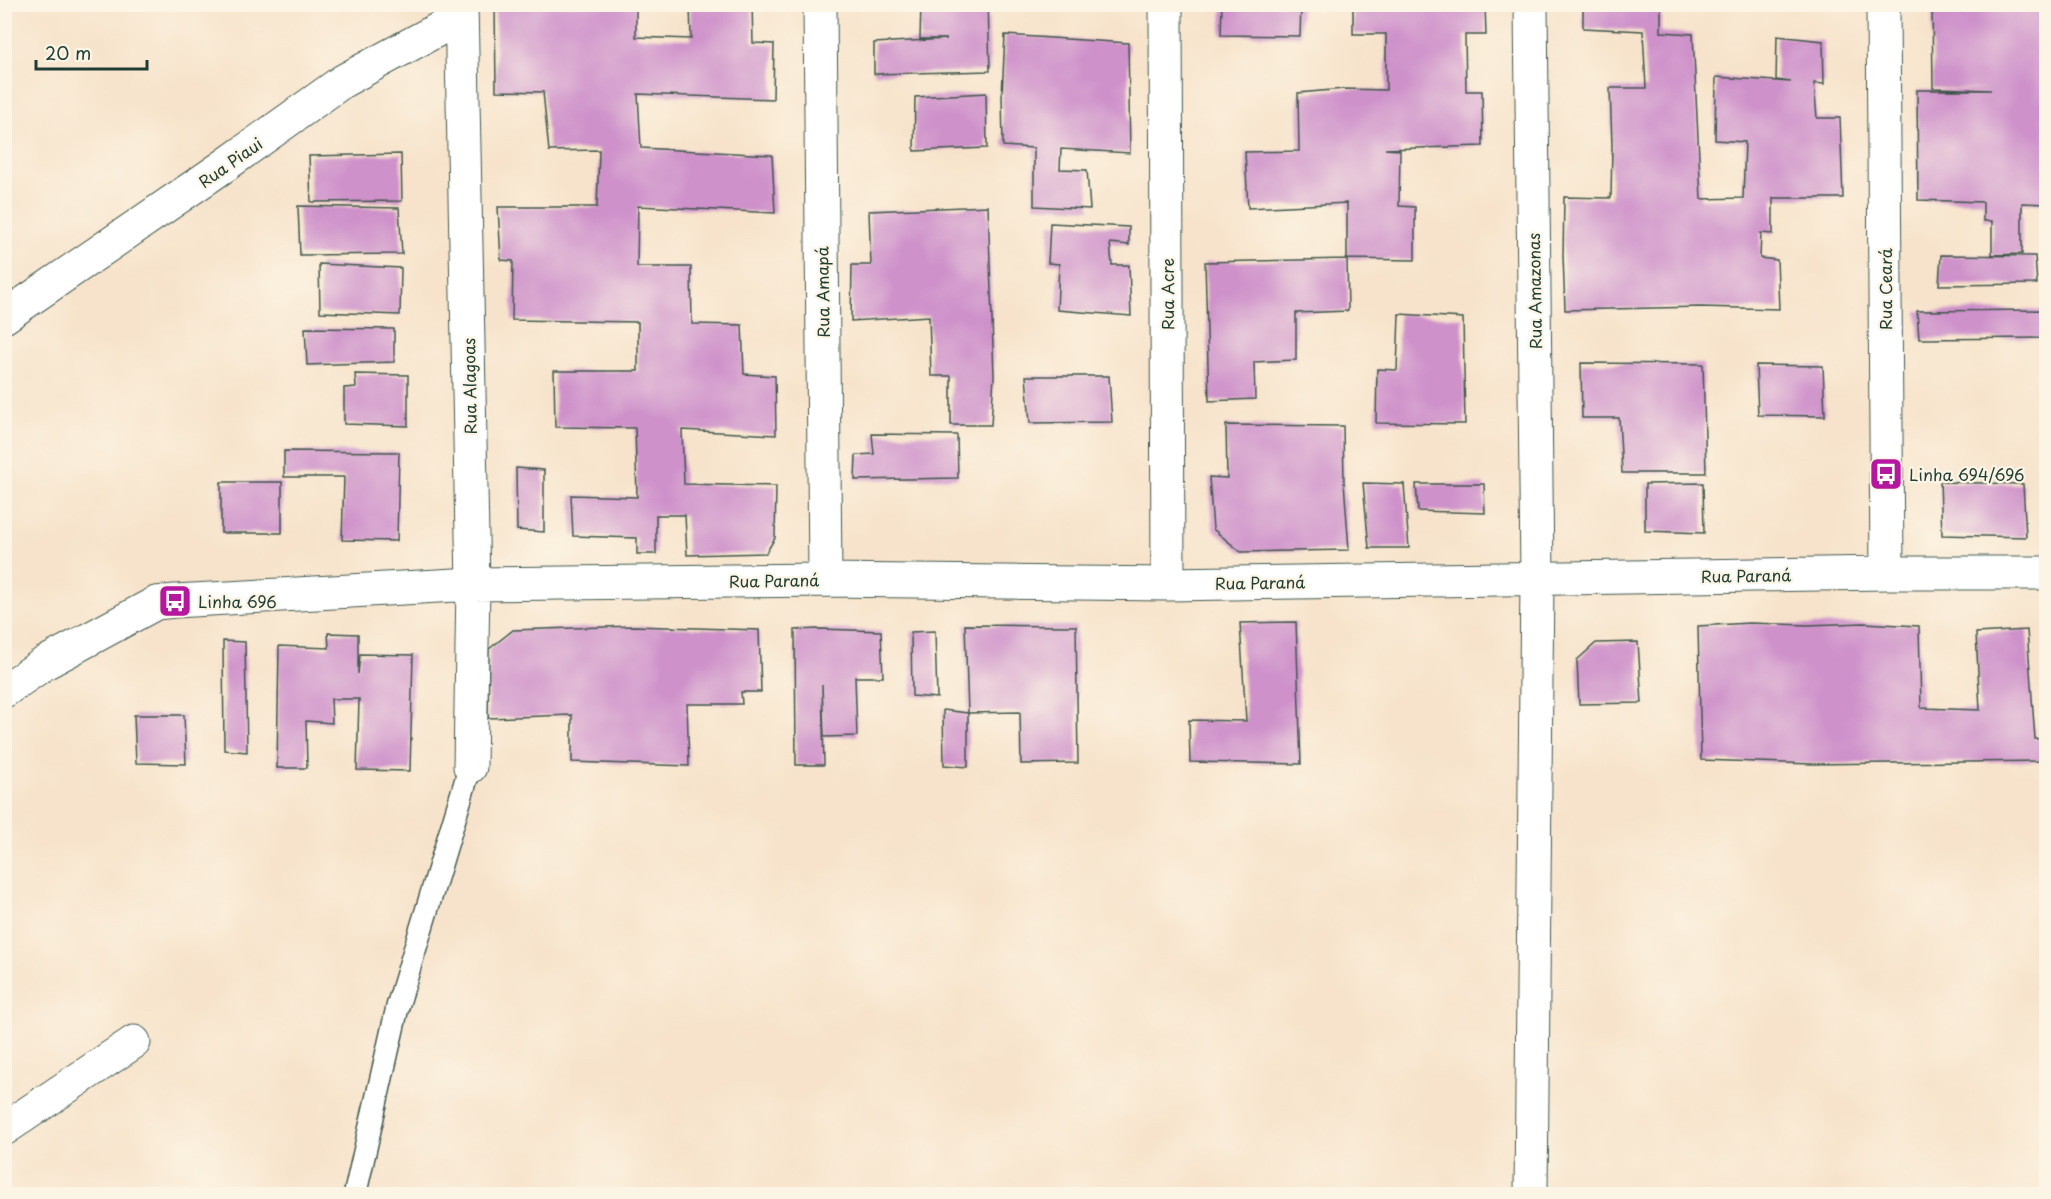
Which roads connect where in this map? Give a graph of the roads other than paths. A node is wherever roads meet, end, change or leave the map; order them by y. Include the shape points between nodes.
1 (820, 4) edge
2 (1166, 4) edge
3 (1531, 4) edge
4 (1883, 4) edge
5 (461, 10) edge
6 (4, 317) edge
7 (1887, 573) junction
8 (2046, 573) edge
9 (1537, 578) junction
10 (825, 580) junction
11 (473, 584) junction
12 (1168, 584) junction
13 (4, 691) edge
14 (470, 766) joint
15 (134, 1042) dead end
16 (4, 1129) edge
17 (355, 1194) edge
18 (1531, 1194) edge

1 - 10 street, Rua Amapá
2 - 12 street, Rua Acre
3 - 9 street, Rua Amazonas
4 - 7 street, Rua Ceará
5 - 6 street, Rua Piaui via 343,81
5 - 11 street, Rua Alagoas
7 - 8 street, Rua Paraná
7 - 9 street, Rua Paraná
9 - 12 street, Rua Paraná
9 - 18 street, Rua Amazonas
10 - 11 street, Rua Paraná
10 - 12 street, Rua Paraná
11 - 13 street, Rua Paraná via 156,603 45,663
11 - 14 street, Rua Alagoas
14 - 17 lane via 398,1005
15 - 16 street

